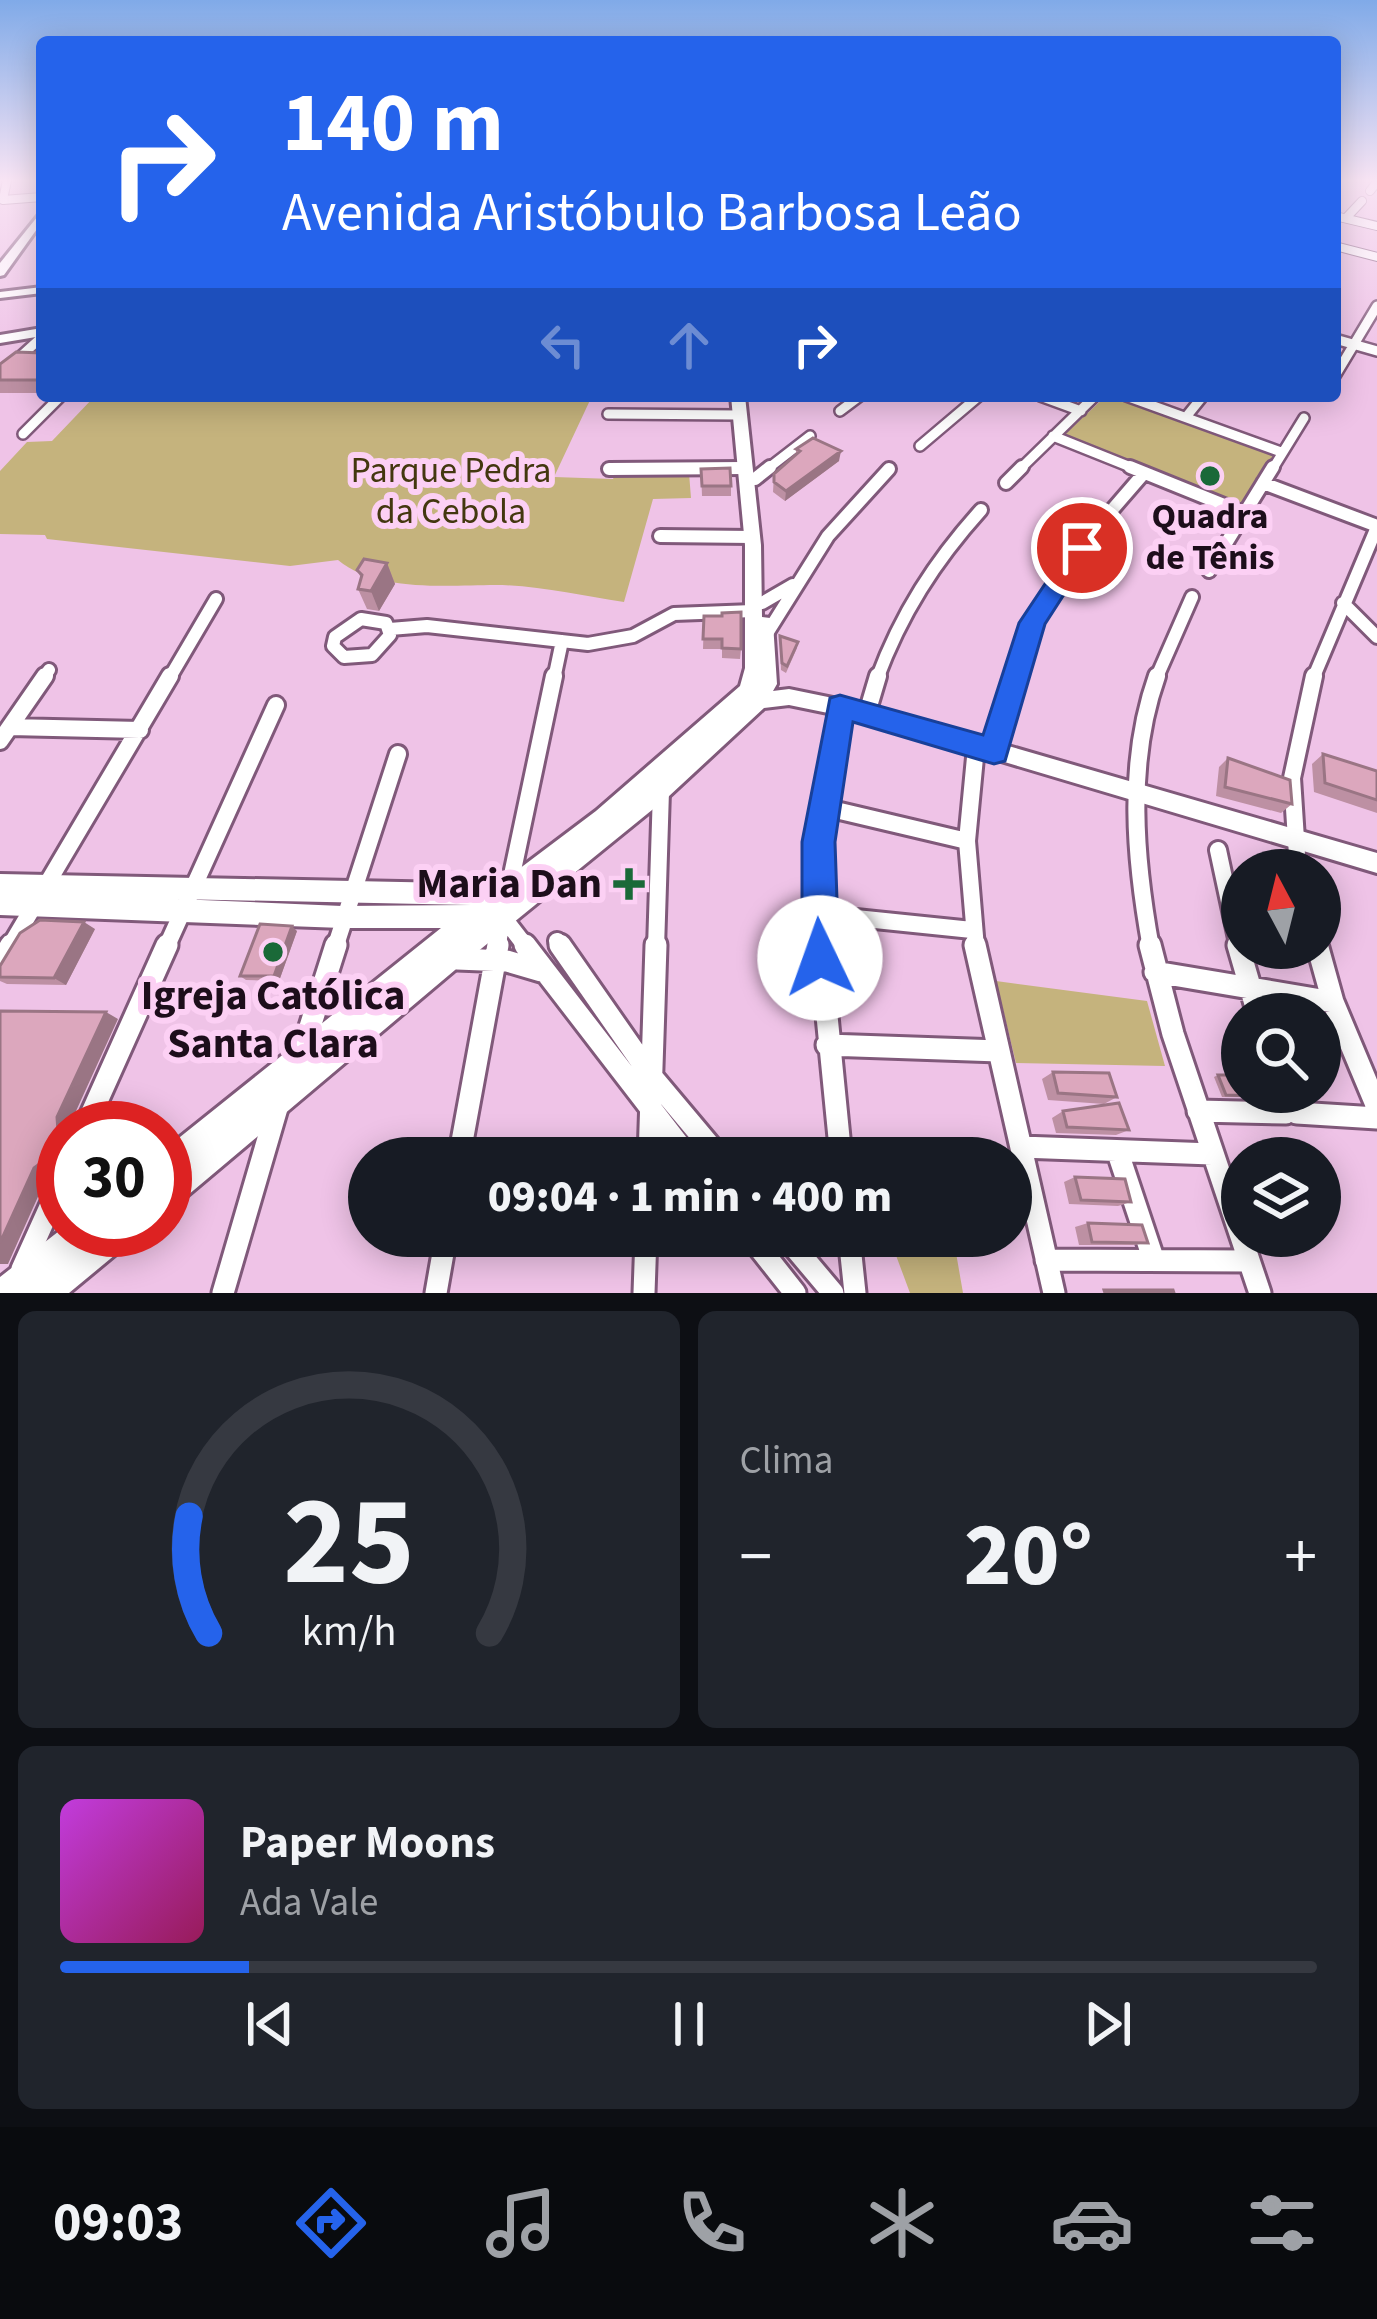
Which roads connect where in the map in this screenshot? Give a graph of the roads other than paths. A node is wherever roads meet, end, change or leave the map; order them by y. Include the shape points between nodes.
1 (27, 240) edge
2 (36, 243) edge
3 (1341, 248) edge
4 (1377, 257) edge
5 (1, 286) edge
6 (36, 289) edge
7 (1377, 305) edge
8 (36, 335) edge
9 (0, 339) edge
10 (36, 340) edge
11 (1341, 341) edge
12 (1352, 344) junction
13 (1377, 351) edge
14 (1341, 365) edge
15 (0, 375) edge
16 (56, 402) edge
17 (740, 402) edge
18 (747, 402) edge
19 (852, 402) edge
20 (972, 402) edge
21 (1058, 402) edge
22 (1089, 402) edge
23 (1143, 402) edge
24 (1198, 402) edge
25 (1081, 410) junction
26 (840, 411) dead end
27 (608, 414) dead end
28 (1186, 417) junction
29 (1304, 418) dead end
30 (745, 421) junction
31 (23, 434) dead end
32 (810, 436) edge
33 (1052, 436) junction
34 (920, 446) dead end
35 (1281, 452) junction
36 (609, 469) dead end
37 (890, 469) dead end
38 (751, 472) junction
39 (1144, 473) junction
40 (1006, 483) dead end
41 (1263, 483) junction
42 (981, 510) dead end
43 (1244, 513) junction
44 (1099, 525) dead end
45 (1377, 527) edge
46 (660, 536) dead end
47 (757, 537) junction
48 (1082, 548) dead end
49 (1209, 571) dead end
50 (797, 583) junction
51 (1192, 597) dead end
52 (216, 599) dead end
53 (1343, 603) junction
54 (757, 607) junction
55 (390, 629) dead end
56 (766, 635) junction
57 (1377, 638) edge
58 (562, 641) junction
59 (49, 670) dead end
60 (758, 692) junction
61 (276, 705) dead end
62 (840, 706) junction
63 (867, 713) junction
64 (140, 730) junction
65 (5, 734) edge
66 (985, 749) junction
67 (398, 754) dead end
68 (661, 791) junction
69 (1133, 792) junction
70 (823, 808) junction
71 (1291, 838) junction
72 (967, 841) junction
73 (520, 845) junction
74 (1293, 849) edge
75 (1218, 850) dead end
76 (1377, 863) edge
77 (541, 866) junction
78 (0, 885) edge
79 (350, 892) junction
80 (40, 895) junction
81 (188, 898) junction
82 (0, 904) edge
83 (508, 907) junction
84 (817, 914) junction
85 (342, 917) junction
86 (474, 917) junction
87 (972, 930) junction
88 (557, 940) dead end
89 (494, 959) junction
90 (446, 961) junction
91 (0, 964) edge
92 (1155, 972) junction
93 (545, 973) junction
94 (1247, 987) junction
95 (1249, 993) edge
96 (1282, 993) edge
97 (604, 1009) junction
98 (1341, 1019) edge
99 (585, 1023) junction
100 (827, 1045) junction
101 (999, 1051) junction
102 (299, 1061) junction
103 (652, 1077) junction
104 (97, 1101) edge
105 (278, 1106) junction
106 (1377, 1107) edge
107 (650, 1108) junction
108 (1221, 1109) edge
109 (1198, 1111) junction
110 (1297, 1113) edge
111 (1377, 1118) edge
112 (463, 1137) edge
113 (649, 1137) edge
114 (673, 1137) edge
115 (702, 1137) edge
116 (838, 1137) edge
117 (1019, 1137) edge
118 (192, 1146) edge
119 (1032, 1149) edge
120 (1118, 1153) junction
121 (1212, 1154) junction
122 (192, 1174) edge
123 (1032, 1217) edge
124 (36, 1250) edge
125 (56, 1257) edge
126 (77, 1257) edge
127 (442, 1257) edge
128 (645, 1257) edge
129 (767, 1257) edge
130 (803, 1257) edge
131 (851, 1257) edge
132 (1154, 1258) junction
133 (1046, 1260) junction
134 (1250, 1261) junction
135 (21, 1290) edge
136 (223, 1293) edge
137 (436, 1293) edge
138 (644, 1293) edge
139 (795, 1293) edge
140 (833, 1293) edge
141 (855, 1293) edge
142 (1054, 1293) edge
143 (1260, 1293) edge

1 - 5 main road
2 - 5 main road
3 - 4 street
5 - 6 street
7 - 12 street
8 - 9 street
10 - 15 street
11 - 12 street
12 - 13 street
12 - 14 street
16 - 31 street
17 - 30 street
18 - 30 street
19 - 26 street
20 - 34 street
21 - 25 street
22 - 25 street
23 - 28 street
24 - 28 street
25 - 33 street
27 - 30 street
28 - 35 street
29 - 35 street
30 - 38 street
32 - 38 street via 775,466
33 - 39 street
33 - 40 street
35 - 41 street
36 - 38 street
37 - 50 street
38 - 47 street
39 - 43 street
39 - 44 street
41 - 43 street
41 - 45 street
42 - 63 street via 894,628
43 - 49 street
45 - 53 street
46 - 47 street
47 - 54 street
48 - 66 street via 1033,623
50 - 54 street
50 - 56 street
51 - 69 street via 1147,698
52 - 64 street
53 - 57 street
53 - 71 street via 1298,718
54 - 56 street
54 - 58 street via 691,610 612,643
54 - 60 street
55 - 58 street
56 - 60 street
58 - 73 street
59 - 65 street
60 - 62 street
60 - 68 street
60 - 77 street
61 - 81 street
62 - 63 street
62 - 70 street
63 - 66 street
64 - 65 street
64 - 80 street
66 - 69 street
66 - 72 street
67 - 79 street
68 - 83 street
68 - 103 street
69 - 71 street
69 - 92 street
70 - 72 street
70 - 84 street
71 - 74 street
71 - 76 street
72 - 87 street
73 - 77 street
73 - 83 street
75 - 94 street
77 - 83 street
78 - 80 street
79 - 81 street
79 - 83 street
79 - 85 street
80 - 81 street
80 - 82 street
80 - 91 street
81 - 85 street
81 - 104 street
83 - 86 street
83 - 89 street
83 - 90 street
83 - 93 street
84 - 87 street
84 - 100 street
85 - 86 street
85 - 102 street
86 - 102 street
87 - 101 street
88 - 97 street
89 - 90 street
89 - 93 street
89 - 112 street
90 - 105 street
92 - 94 street
92 - 109 street
93 - 99 street
94 - 95 street
94 - 96 street
97 - 99 street
97 - 103 street
98 - 106 street
99 - 107 street
100 - 101 street
100 - 116 street
101 - 117 street
102 - 118 street
103 - 107 street
103 - 115 street
105 - 122 street
105 - 136 street
107 - 113 street
107 - 114 street
108 - 109 street
109 - 121 street
110 - 111 street
119 - 120 street
120 - 121 street
120 - 132 street
121 - 134 street
123 - 133 street
124 - 135 street
125 - 135 street
126 - 135 street
127 - 137 street
128 - 138 street
129 - 139 street
130 - 140 street
131 - 141 street
132 - 133 street
132 - 134 street
133 - 142 street
134 - 143 street

